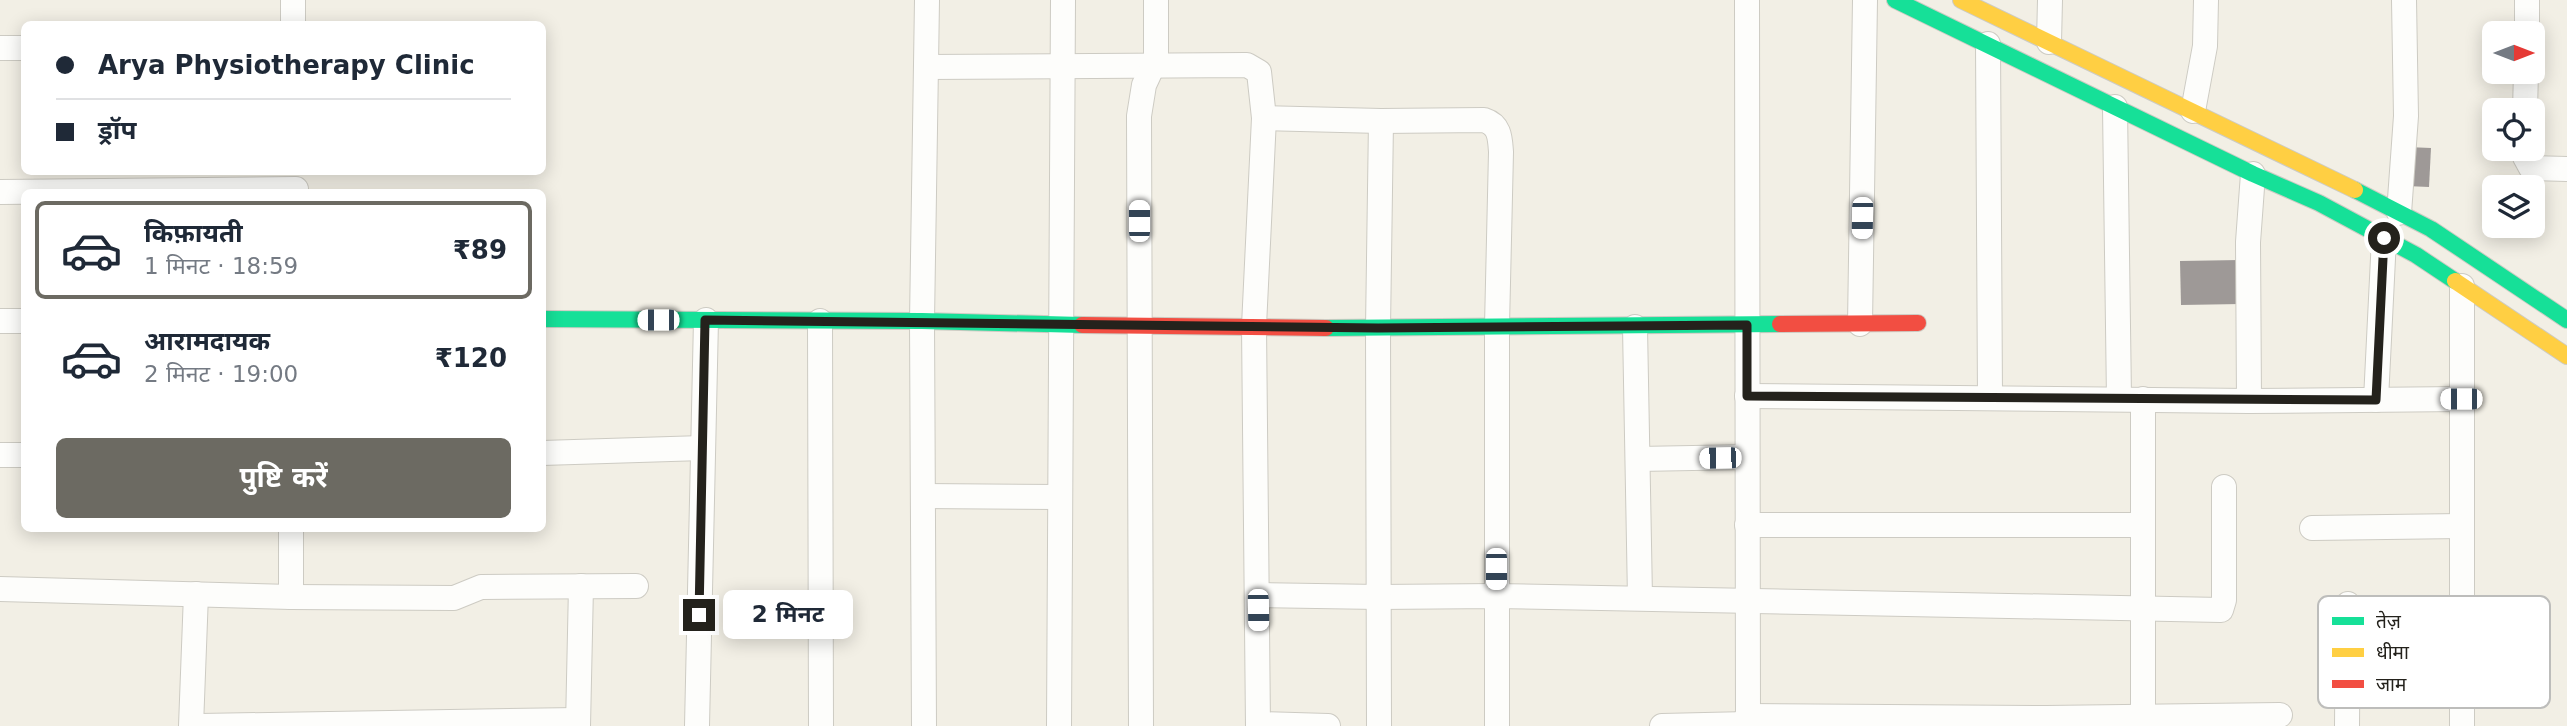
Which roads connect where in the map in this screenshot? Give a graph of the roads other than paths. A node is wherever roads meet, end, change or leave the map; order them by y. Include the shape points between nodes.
1 (293, 0) edge
2 (927, 0) edge
3 (1063, 0) edge
4 (1156, 0) edge
5 (1747, 0) edge
6 (1865, 0) edge
7 (1895, 0) edge
8 (1961, 0) edge
9 (2050, 0) edge
10 (2206, 0) edge
11 (2404, 0) edge
12 (2527, 0) edge
13 (293, 21) edge
14 (2527, 21) edge
15 (2049, 42) junction
16 (1987, 44) junction
17 (0, 48) edge
18 (21, 48) edge
19 (1154, 64) junction
20 (1062, 65) junction
21 (926, 67) junction
22 (2115, 107) junction
23 (2193, 111) junction
24 (1264, 118) junction
25 (1381, 121) junction
26 (2527, 161) edge
27 (2567, 169) edge
28 (2253, 174) junction
29 (296, 184) edge
30 (111, 189) edge
31 (21, 191) edge
32 (0, 192) edge
33 (2399, 213) junction
34 (2384, 238) junction
35 (2462, 286) junction
36 (546, 319) edge
37 (705, 320) junction
38 (2567, 320) edge
39 (0, 321) edge
40 (21, 321) edge
41 (820, 321) junction
42 (922, 321) junction
43 (1918, 323) dead end
44 (1860, 324) junction
45 (1059, 325) junction
46 (1747, 325) junction
47 (1254, 326) junction
48 (1497, 326) junction
49 (1139, 327) junction
50 (1635, 327) junction
51 (1378, 328) junction
52 (2567, 356) edge
53 (1747, 396) junction
54 (1990, 398) junction
55 (2131, 399) junction
56 (2461, 399) junction
57 (2376, 400) junction
58 (2249, 401) junction
59 (703, 448) junction
60 (546, 453) edge
61 (0, 455) edge
62 (21, 455) edge
63 (1747, 457) junction
64 (1638, 459) junction
65 (2224, 487) dead end
66 (923, 496) junction
67 (1059, 498) junction
68 (1747, 525) junction
69 (2142, 525) junction
70 (2461, 526) junction
71 (2312, 528) dead end
72 (291, 532) edge
73 (581, 586) junction
74 (636, 586) dead end
75 (0, 589) edge
76 (196, 594) junction
77 (1257, 595) junction
78 (1496, 596) junction
79 (2462, 596) edge
80 (291, 597) junction
81 (1378, 597) junction
82 (1640, 598) junction
83 (1748, 601) junction
84 (2142, 609) junction
85 (2347, 708) edge
86 (2462, 708) edge
87 (2280, 715) dead end
88 (2154, 720) edge
89 (1748, 722) edge
90 (2046, 722) edge
91 (578, 723) edge
92 (364, 724) edge
93 (1258, 725) edge
94 (191, 726) edge
95 (200, 726) edge
96 (697, 726) edge
97 (821, 726) edge
98 (924, 726) edge
99 (1059, 726) edge
100 (1141, 726) edge
101 (1328, 726) edge
102 (1379, 726) edge
103 (1497, 726) edge
104 (1661, 726) edge
105 (2347, 726) edge
106 (2462, 726) edge

1 - 13 street
2 - 21 street
3 - 20 street
4 - 19 street
5 - 46 street
6 - 44 street
7 - 16 main road
8 - 15 main road
9 - 15 street
10 - 23 street via 2204,56
11 - 33 street via 2406,116
12 - 14 street
15 - 23 main road
16 - 22 main road
16 - 54 street
17 - 18 street
19 - 20 street
19 - 24 street via 1254,67 1259,72
19 - 49 street via 1144,85 1139,116
20 - 21 street
20 - 45 street
21 - 42 street
22 - 28 main road
22 - 55 street
23 - 33 main road
24 - 25 street
24 - 47 street
25 - 48 street via 1484,120 1498,130
25 - 51 street
26 - 27 street via 2531,168
28 - 34 main road
28 - 58 street via 2248,242
29 - 30 street
31 - 32 street
33 - 38 main road via 2431,229
34 - 35 main road
34 - 57 street
35 - 52 main road
35 - 56 street
36 - 37 main road
37 - 41 main road
37 - 59 street
39 - 40 street
41 - 42 main road
41 - 97 street
42 - 45 main road
42 - 66 street
43 - 44 main road
44 - 46 main road
45 - 49 main road
45 - 67 street
46 - 50 main road
46 - 53 street
47 - 49 main road
47 - 51 main road
47 - 77 street
48 - 50 main road
48 - 51 main road
48 - 78 street
49 - 100 street
50 - 64 street
51 - 81 street
53 - 54 street
53 - 63 street
54 - 55 street
55 - 58 street
55 - 69 street
56 - 57 street
56 - 70 street
57 - 58 street
59 - 60 street
59 - 96 street
61 - 62 street
63 - 64 street
63 - 68 street
64 - 82 street
65 - 84 street via 2221,610
66 - 67 street
66 - 98 street
67 - 99 street
68 - 69 street
68 - 83 street
69 - 84 street
70 - 71 street
70 - 79 street
72 - 80 street
73 - 74 street
73 - 80 street via 481,587 454,598
73 - 91 street
75 - 76 street
76 - 80 street
76 - 94 street
77 - 81 street
77 - 93 street
78 - 81 street
78 - 82 street
78 - 103 street
81 - 102 street
82 - 83 street
83 - 84 street
83 - 89 street
84 - 88 street
85 - 105 street
86 - 106 street
87 - 88 street
88 - 90 street
89 - 90 street
89 - 104 street
91 - 92 street
92 - 95 street
93 - 101 street

